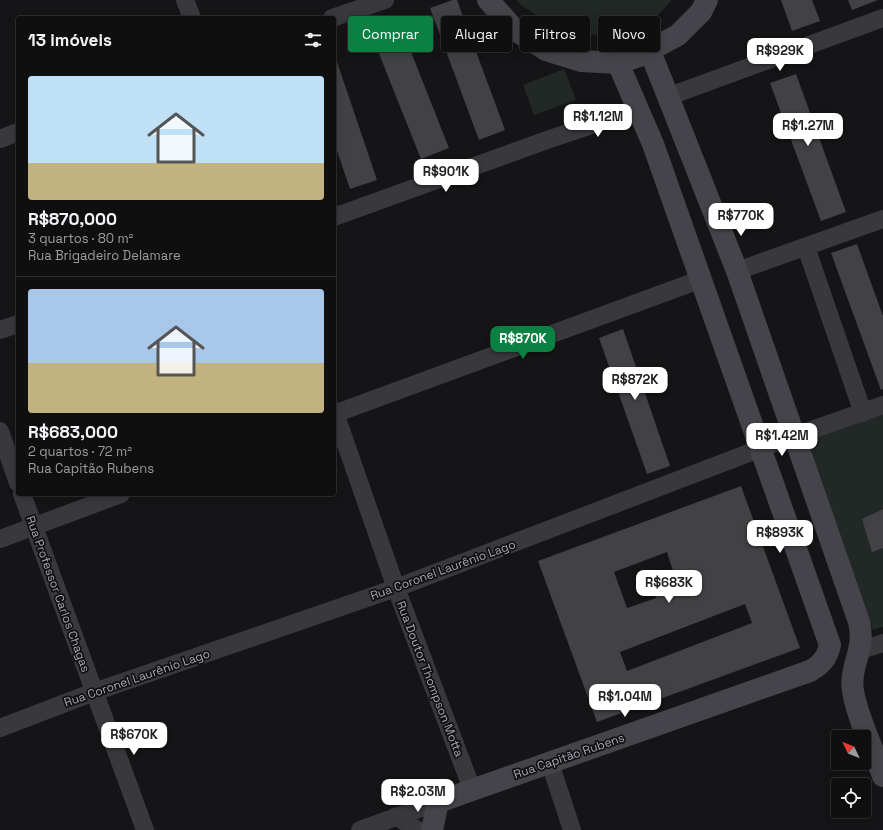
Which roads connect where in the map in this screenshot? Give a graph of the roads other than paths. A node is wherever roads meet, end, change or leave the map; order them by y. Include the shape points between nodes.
1 (185, 0) edge
2 (385, 0) edge
3 (488, 0) edge
4 (707, 0) edge
5 (191, 16) edge
6 (336, 17) edge
7 (883, 18) edge
8 (660, 45) edge
9 (647, 52) edge
10 (650, 52) edge
11 (618, 63) junction
12 (667, 97) junction
13 (640, 109) junction
14 (16, 133) edge
15 (0, 139) edge
16 (336, 216) edge
17 (883, 219) edge
18 (806, 247) junction
19 (736, 272) junction
20 (702, 279) junction
21 (16, 325) edge
22 (0, 330) edge
23 (883, 405) edge
24 (336, 411) edge
25 (863, 413) junction
26 (336, 418) edge
27 (0, 431) edge
28 (794, 438) junction
29 (761, 449) junction
30 (16, 477) edge
31 (23, 496) edge
32 (116, 496) edge
33 (33, 527) junction
34 (0, 539) edge
35 (396, 588) junction
36 (883, 643) edge
37 (861, 650) junction
38 (94, 692) junction
39 (0, 728) edge
40 (550, 763) junction
41 (883, 776) edge
42 (472, 789) junction
43 (438, 802) junction
44 (396, 816) junction
45 (145, 830) edge
46 (360, 830) edge
47 (417, 830) edge
48 (432, 830) edge
49 (572, 830) edge

1 - 5 street
2 - 6 street
3 - 11 main road via 515,30 546,50 581,61
4 - 8 main road via 701,12 678,35
7 - 12 street
9 - 11 main road
10 - 12 main road
11 - 13 main road
12 - 19 main road
13 - 16 street
13 - 20 main road
14 - 15 street
17 - 18 street
18 - 19 street
18 - 25 street
19 - 28 main road
20 - 24 street
20 - 29 main road
21 - 22 street
23 - 25 street, Rua Coronel Laurênio Lago
25 - 28 street, Rua Coronel Laurênio Lago
26 - 35 street, Rua Doutor Thompson Motta
27 - 30 street
28 - 29 street, Rua Coronel Laurênio Lago
28 - 37 main road via 859,622 862,633
29 - 35 street, Rua Coronel Laurênio Lago
29 - 40 main road, Rua Capitão Rubens via 830,645 827,657 810,671
31 - 33 street, Rua Professor Carlos Chagas
32 - 33 street
33 - 34 street
33 - 38 street, Rua Professor Carlos Chagas
35 - 38 street, Rua Coronel Laurênio Lago
35 - 42 street, Rua Doutor Thompson Motta
36 - 37 street
37 - 41 main road via 854,668 853,692
38 - 39 street, Rua Coronel Laurênio Lago
38 - 45 street, Rua Professor Carlos Chagas
40 - 42 main road, Rua Capitão Rubens
40 - 49 street
42 - 43 main road, Rua Capitão Rubens
43 - 44 street, Rua Capitão Rubens
43 - 48 main road
44 - 46 street, Rua Capitão Rubens
44 - 47 street

